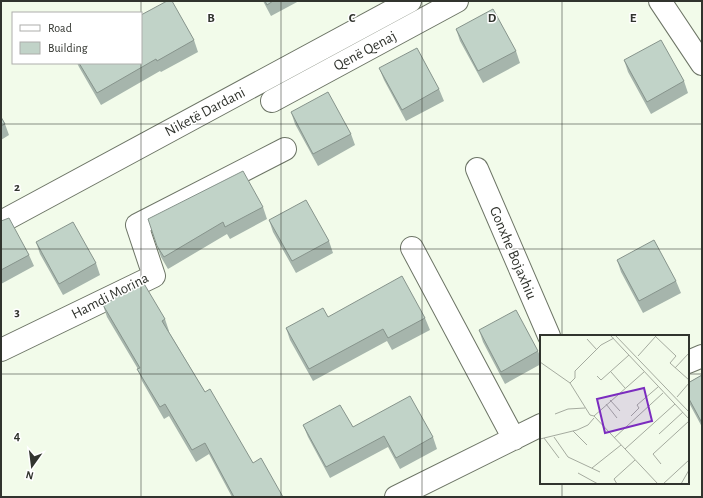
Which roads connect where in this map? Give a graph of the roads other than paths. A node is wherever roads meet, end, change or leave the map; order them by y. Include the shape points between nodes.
1 (410, 1) edge
2 (457, 1) edge
3 (660, 1) edge
4 (702, 64) edge
5 (272, 101) dead end
6 (286, 149) dead end
7 (477, 169) dead end
8 (1, 222) edge
9 (412, 248) dead end
10 (549, 335) edge
11 (1, 350) edge
12 (702, 356) edge
13 (689, 362) edge
14 (540, 426) edge
15 (514, 439) junction
16 (396, 497) edge

1 - 8 street, Niketë Dardani
2 - 5 street, Qenë Qenaj
3 - 4 street
6 - 11 street, Hamdi Morina via 137,225 154,276
7 - 10 street, Gonxhe Bojaxhiu
9 - 15 street
12 - 13 street
14 - 15 street
15 - 16 street

